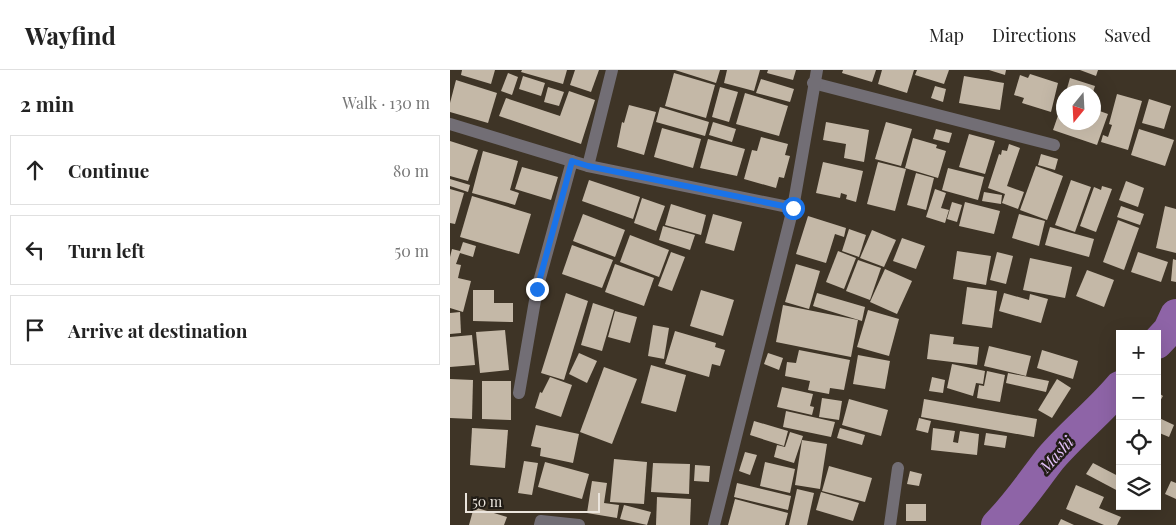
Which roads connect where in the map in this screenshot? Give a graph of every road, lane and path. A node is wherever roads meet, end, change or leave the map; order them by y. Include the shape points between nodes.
1 (612, 70) edge
2 (817, 70) edge
3 (813, 83) junction
4 (450, 124) edge
5 (1054, 145) dead end
6 (572, 161) junction
7 (588, 166) junction
8 (793, 208) junction
9 (519, 393) dead end
10 (898, 468) dead end
11 (540, 525) edge
12 (579, 525) edge
13 (714, 525) edge
14 (890, 525) edge

1 - 7 street
2 - 3 street
3 - 5 street
3 - 8 street
4 - 6 street
6 - 7 street
6 - 9 street via 537,289
7 - 8 street
8 - 13 street
10 - 14 street
11 - 12 street via 541,520

